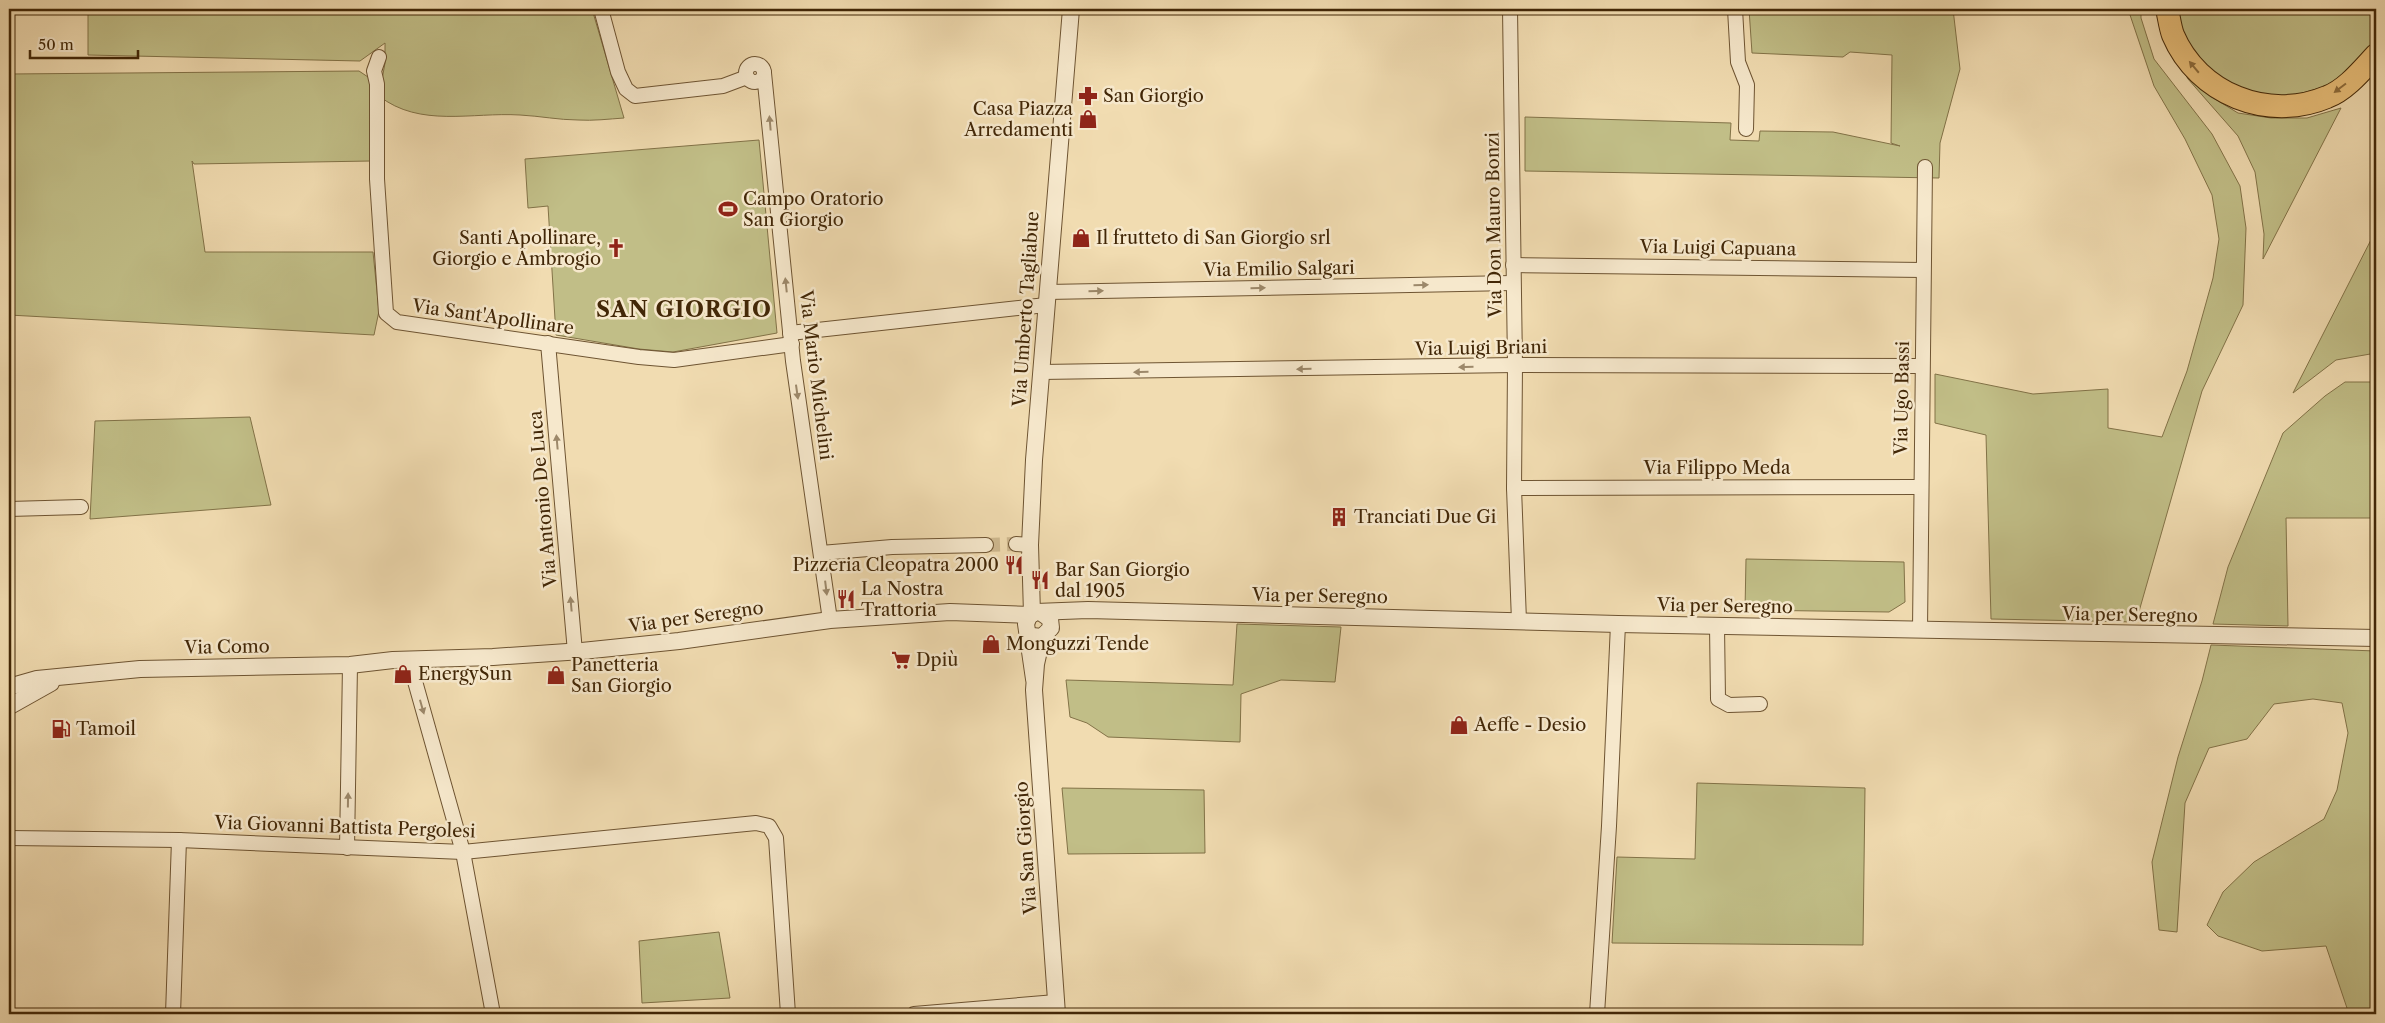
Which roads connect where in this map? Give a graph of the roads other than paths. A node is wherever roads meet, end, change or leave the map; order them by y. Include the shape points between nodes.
1 (601, 9) edge
2 (1071, 9) edge
3 (1510, 9) edge
4 (1735, 9) edge
5 (2167, 9) edge
6 (2376, 55) edge
7 (379, 57) dead end
8 (1746, 129) dead end
9 (1925, 167) dead end
10 (1513, 265) junction
11 (1923, 270) junction
12 (1512, 283) junction
13 (1047, 299) junction
14 (791, 339) junction
15 (548, 343) junction
16 (1515, 365) junction
17 (1921, 366) junction
18 (1041, 372) junction
19 (1920, 487) junction
20 (1514, 488) junction
21 (81, 507) dead end
22 (9, 509) edge
23 (986, 546) tunnel mouth
24 (821, 554) junction
25 (830, 620) junction
26 (1519, 621) junction
27 (1036, 623) junction
28 (1618, 624) junction
29 (1717, 626) junction
30 (1920, 630) junction
31 (2376, 638) edge
32 (575, 652) junction
33 (401, 660) junction
34 (350, 665) junction
35 (61, 678) junction
36 (9, 687) edge
37 (1760, 704) dead end
38 (9, 705) edge
39 (9, 838) edge
40 (179, 840) junction
41 (348, 848) junction
42 (463, 852) junction
43 (1056, 1008) edge
44 (173, 1014) edge
45 (493, 1014) edge
46 (788, 1014) edge
47 (914, 1014) edge
48 (1597, 1014) edge

14 -> 1 street, Via Mario Michelini via 762,68 754,64 748,69 747,77 723,86 635,96 626,89 618,72
2 - 13 street, Via Umberto Tagliabue
3 - 10 street, Via Don Mauro Bonzi
4 - 8 street via 1738,62 1747,85
6 -> 5 highway via 2353,79 2328,97 2303,105 2252,103 2227,95 2204,78 2186,57 2173,34
7 - 15 street, Via Sant'Apollinare via 374,71 377,84 376,179 386,313 397,322
9 - 11 street, Via Ugo Bassi
10 - 11 street, Via Luigi Capuana
10 - 12 street, Via Don Mauro Bonzi
11 - 17 street, Via Ugo Bassi
13 -> 12 street, Via Emilio Salgari
12 - 16 street, Via Don Mauro Bonzi
13 - 14 street, Via Emilio Salgari
13 - 18 street, Via Umberto Tagliabue
14 - 15 street, Via Sant'Apollinare via 674,360
14 -> 24 street, Via Mario Michelini
32 -> 15 street, Via Antonio De Luca
16 - 17 street, Via Luigi Briani
16 -> 18 street, Via Luigi Briani
16 - 20 street, Via Don Mauro Bonzi
17 - 19 street, Via Ugo Bassi
18 - 27 street, Via Umberto Tagliabue via 1023,545
19 - 20 street, Via Filippo Meda
19 - 30 street, Via Ugo Bassi
20 - 26 street, Via Don Mauro Bonzi
21 - 22 street
23 - 24 street via 892,547
24 -> 25 street, Via Mario Michelini
25 - 27 street, Via per Seregno via 950,612 1003,614
25 - 32 street, Via per Seregno
26 - 27 street, Via per Seregno via 1073,611
26 - 28 street, Via per Seregno
27 - 43 street, Via San Giorgio via 1034,679
28 - 29 street, Via per Seregno
28 - 48 street
29 - 30 street, Via per Seregno
29 - 37 street via 1718,699 1729,705
30 - 31 street, Via per Seregno
32 - 33 street, Via per Seregno
33 - 34 street, Via Como
33 -> 42 street
34 - 35 street, Via Como via 140,669
41 -> 34 street
35 - 36 street, Via Como via 37,679
35 - 38 street, Via Como
39 - 40 street, Via Giovanni Battista Pergolesi
40 - 41 street, Via Giovanni Battista Pergolesi
40 - 44 street
41 - 42 street, Via Giovanni Battista Pergolesi
42 - 45 street
42 - 46 street, Via Giovanni Battista Pergolesi via 756,823 769,826 776,838
43 - 47 street

